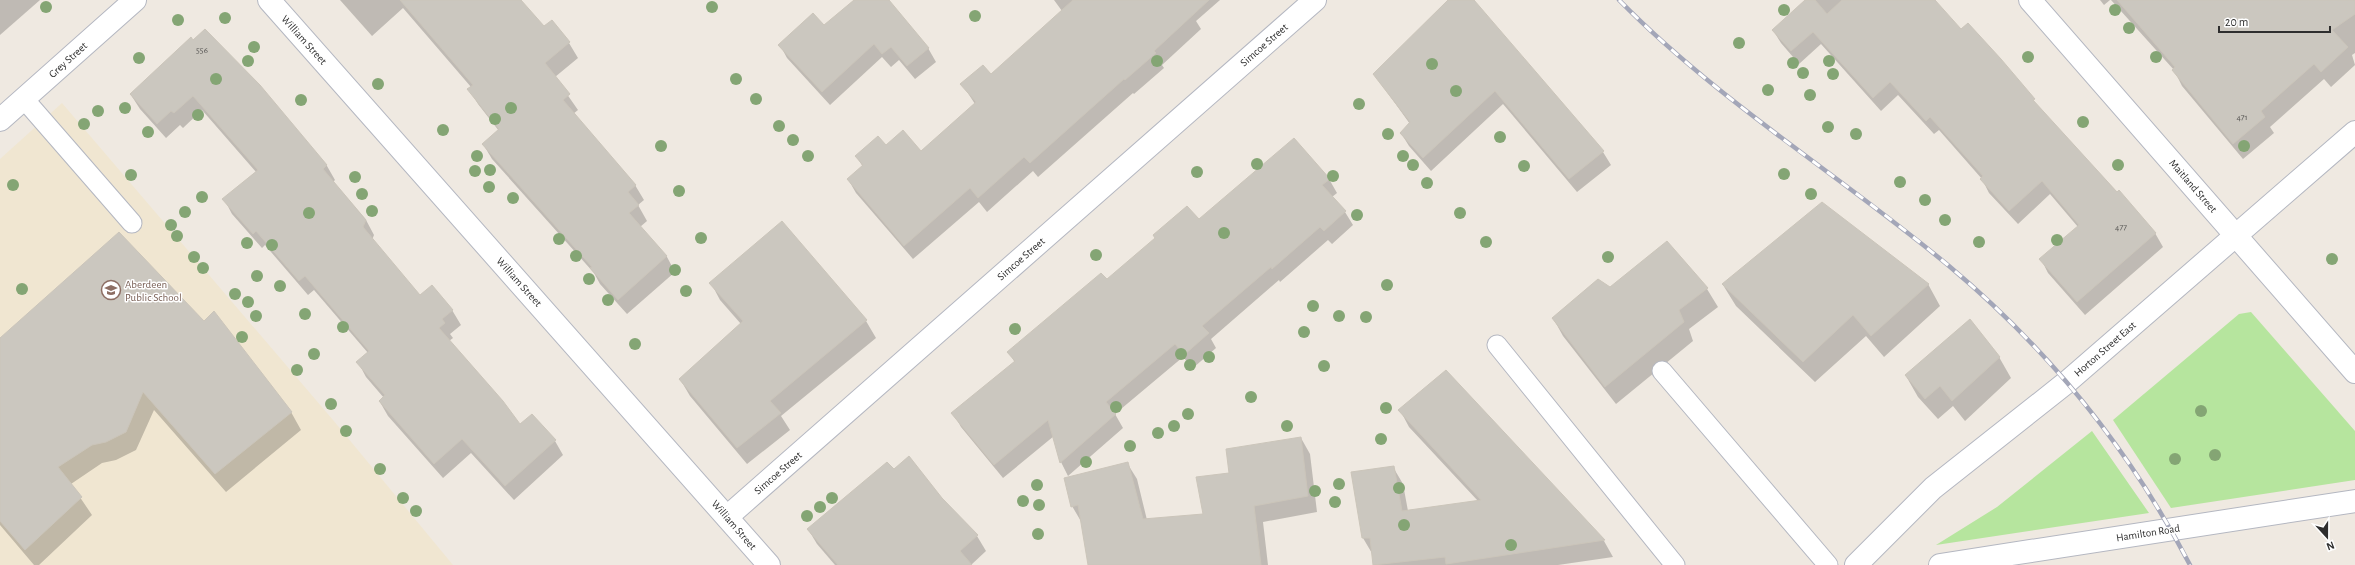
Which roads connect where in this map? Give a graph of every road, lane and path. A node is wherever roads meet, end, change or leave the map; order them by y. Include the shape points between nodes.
1 (135, 0) edge
2 (269, 0) edge
3 (1315, 0) edge
4 (2030, 0) edge
5 (24, 99) junction
6 (0, 120) edge
7 (2355, 132) edge
8 (132, 223) dead end
9 (2237, 236) junction
10 (1496, 346) dead end
11 (1662, 371) dead end
12 (2355, 372) edge
13 (2355, 501) edge
14 (727, 517) junction
15 (769, 565) edge
16 (1675, 565) edge
17 (1828, 565) edge
18 (1856, 565) edge
19 (1940, 565) edge

1 - 5 street, Grey Street
2 - 14 street, William Street
3 - 14 street, Simcoe Street
4 - 9 street, Maitland Street
5 - 6 street, Grey Street
5 - 8 lane
7 - 9 street, Horton Street East
9 - 12 street, Maitland Street
9 - 18 street, Horton Street East via 2067,382 1933,488
10 - 16 lane
11 - 17 lane
13 - 19 street, Hamilton Road
14 - 15 street, William Street

